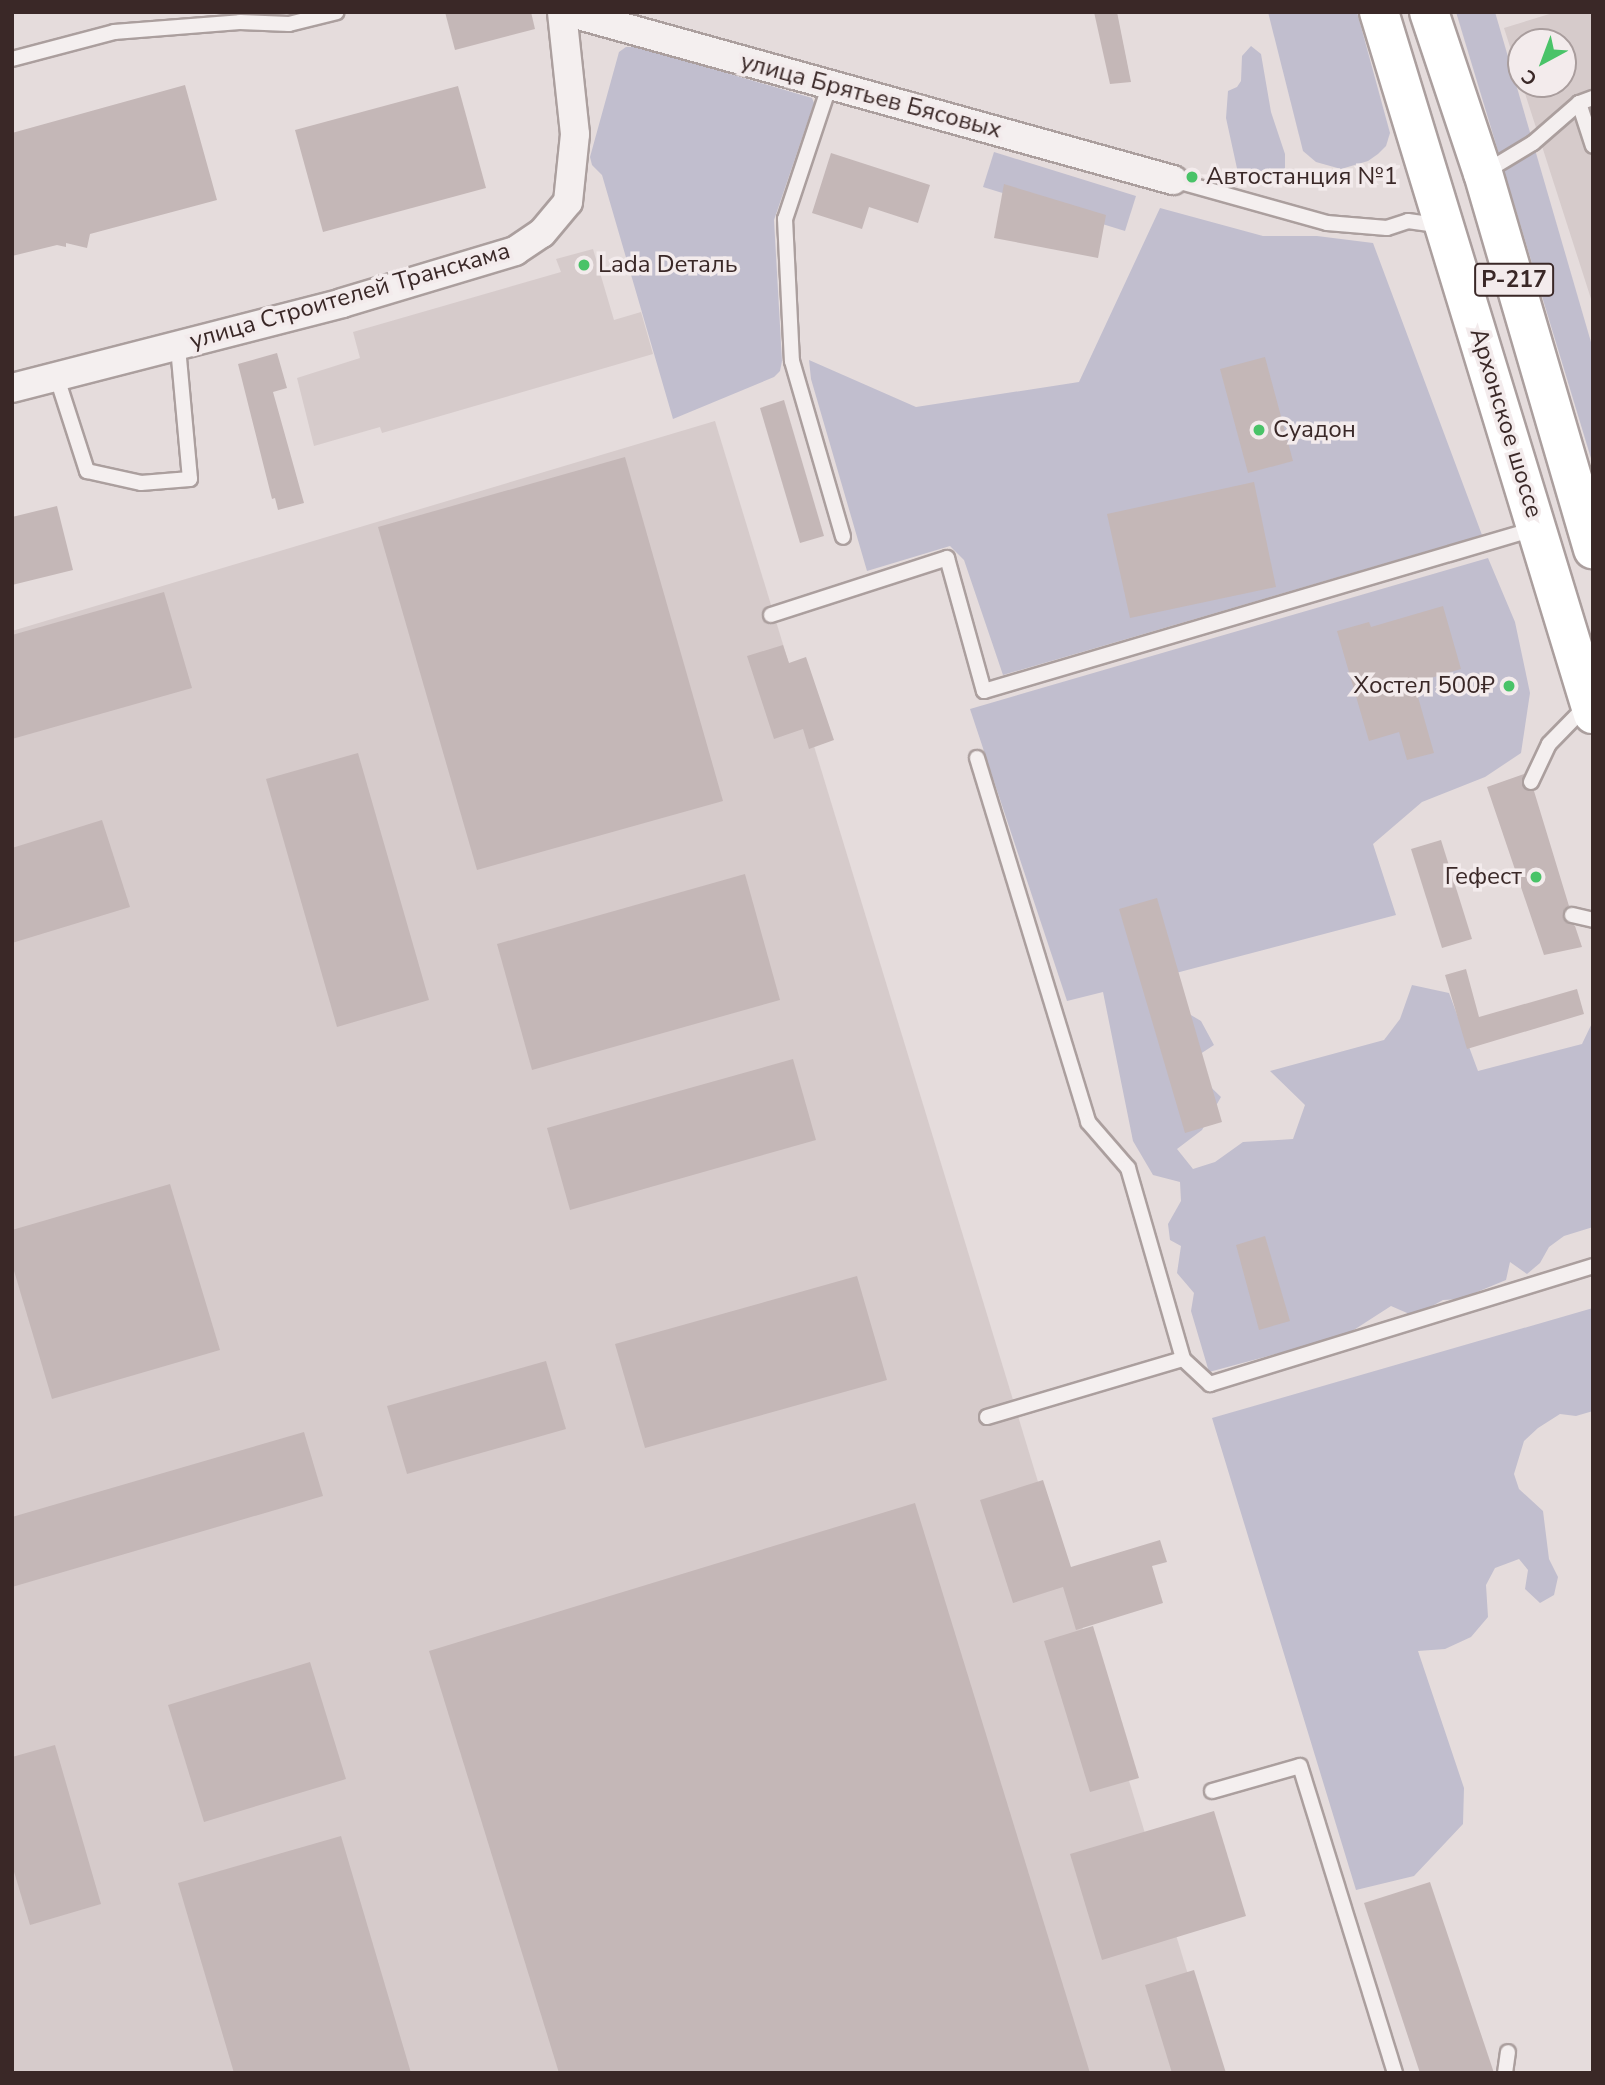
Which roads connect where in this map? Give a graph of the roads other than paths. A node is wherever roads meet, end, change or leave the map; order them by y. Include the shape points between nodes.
1 (337, 12) edge
2 (562, 12) edge
3 (568, 12) edge
4 (1379, 12) edge
5 (1429, 12) edge
6 (12, 59) edge
7 (830, 85) junction
8 (1586, 101) edge
9 (1593, 146) edge
10 (1483, 173) junction
11 (1173, 180) joint
12 (1447, 226) junction
13 (178, 346) junction
14 (57, 378) junction
15 (12, 388) edge
16 (1538, 528) junction
17 (843, 537) dead end
18 (1593, 549) edge
19 (771, 614) dead end
20 (1591, 708) edge
21 (977, 758) dead end
22 (1531, 782) dead end
23 (1572, 915) dead end
24 (1593, 920) edge
25 (1593, 1266) edge
26 (1182, 1359) junction
27 (987, 1417) dead end
28 (1212, 1791) dead end
29 (1508, 2053) dead end
30 (1395, 2073) edge
31 (1505, 2073) edge

1 - 6 lane via 289,24 240,22 114,32
2 - 13 street, улица Строителей Транскама via 575,134 568,202 542,233 515,251
3 - 7 street, улица Брятьев Бясовых
4 - 12 highway, Архонское шоссе / Р-217
5 - 10 highway, Архонское шоссе / Р-217
7 - 11 street, улица Брятьев Бясовых
7 - 17 lane via 785,219 792,361
8 - 9 lane
8 - 10 lane via 1533,143
10 - 18 highway, Архонское шоссе / Р-217
11 - 12 lane via 1327,223 1387,228 1408,221
12 - 16 highway, Архонское шоссе / Р-217
13 - 14 street, улица Строителей Транскама
13 - 14 lane via 190,478 141,483 87,471
14 - 15 street, улица Строителей Транскама
16 - 19 lane via 984,691 947,558
16 - 20 highway, Архонское шоссе / Р-217
20 - 22 lane via 1549,744
21 - 26 lane via 1088,1122 1128,1168
23 - 24 lane
25 - 26 lane via 1210,1384
26 - 27 lane
28 - 30 lane via 1300,1766
29 - 31 lane

